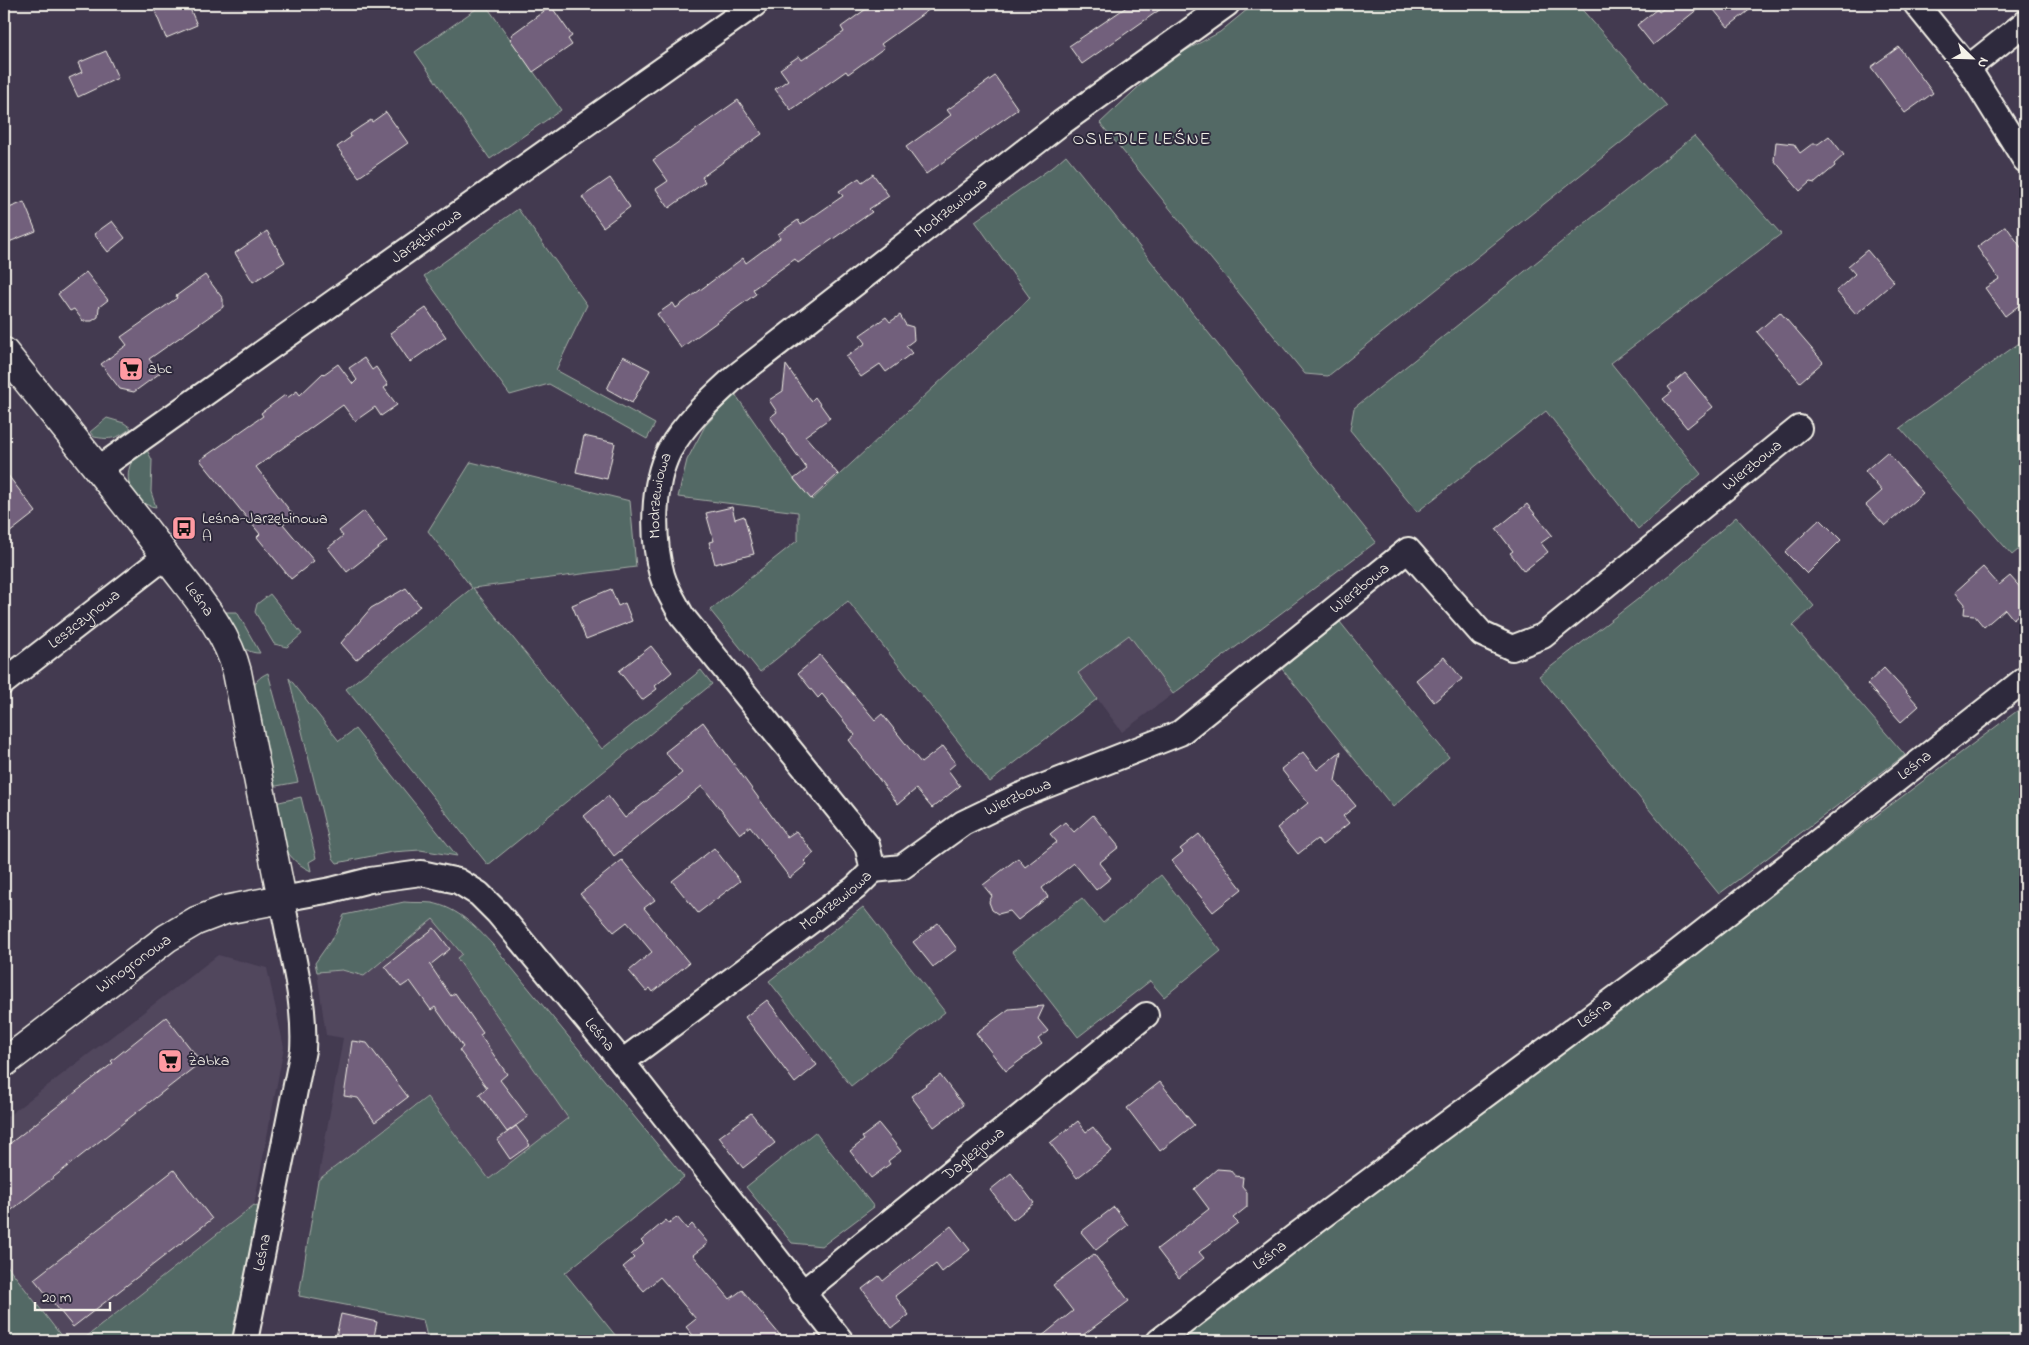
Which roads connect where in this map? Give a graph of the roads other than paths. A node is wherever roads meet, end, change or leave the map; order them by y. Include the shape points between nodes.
1 (755, 4) edge
2 (1226, 4) edge
3 (1916, 4) edge
4 (2025, 23) edge
5 (1968, 68) junction
6 (2025, 160) edge
7 (4, 352) edge
8 (1799, 428) dead end
9 (97, 470) junction
10 (166, 556) junction
11 (2025, 679) edge
12 (4, 682) edge
13 (873, 870) junction
14 (282, 899) junction
15 (1146, 1015) dead end
16 (622, 1062) junction
17 (4, 1063) edge
18 (802, 1293) junction
19 (245, 1341) edge
20 (841, 1341) edge
21 (1159, 1341) edge

1 - 9 street, Jarzębinowa
2 - 13 street, Modrzewiowa via 1061,122 735,377 710,399 669,452 660,479 656,534 662,575 671,594 682,616 867,845
3 - 5 street
4 - 5 street
5 - 6 street
7 - 9 street, Leśna
8 - 13 street, Wierzbowa via 1543,636 1512,648 1482,634 1408,550 1180,733 1019,796 963,823 902,867
9 - 10 street, Leśna
10 - 12 street, Leszczynowa
10 - 14 street, Leśna via 218,626 234,658
11 - 21 street, Leśna via 1674,955
13 - 16 street, Modrzewiowa via 855,888
14 - 16 street, Leśna via 421,873 458,881 479,894 498,913
14 - 17 street, Winogronowa via 225,910 196,921 167,938
14 - 19 street, Leśna via 302,1004 304,1050
15 - 18 street, Daglezjowa
16 - 18 street, Leśna
18 - 20 street, Leśna

